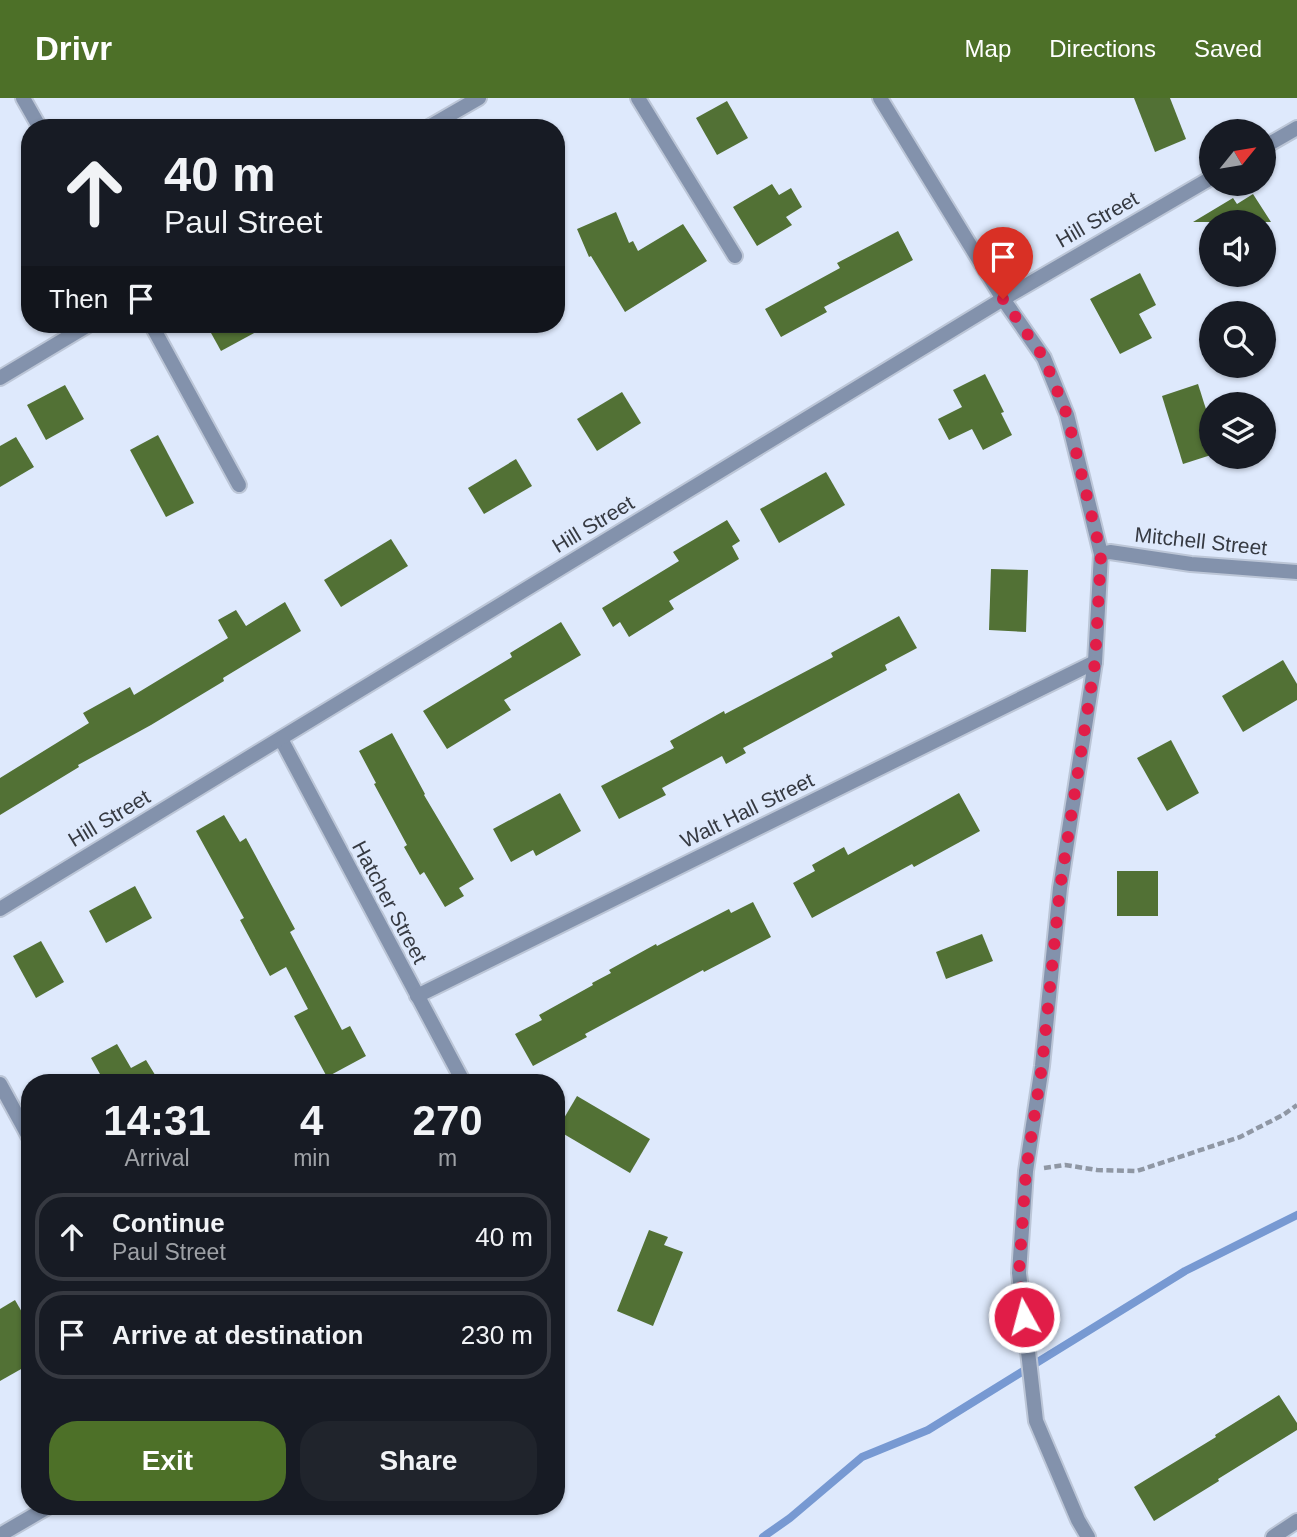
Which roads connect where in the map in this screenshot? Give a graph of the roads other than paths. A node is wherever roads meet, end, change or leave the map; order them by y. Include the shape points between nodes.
1 (23, 98) edge
2 (479, 98) edge
3 (638, 98) edge
4 (880, 98) edge
5 (35, 119) edge
6 (443, 119) edge
7 (1297, 128) edge
8 (1276, 140) edge
9 (1199, 185) edge
10 (735, 256) dead end
11 (1003, 299) junction
12 (75, 333) edge
13 (156, 333) edge
14 (0, 378) edge
15 (239, 485) dead end
16 (1101, 554) junction
17 (1297, 572) edge
18 (1095, 662) junction
19 (281, 739) junction
20 (0, 909) edge
21 (417, 996) junction
22 (459, 1074) edge
23 (0, 1084) edge
24 (21, 1122) edge
25 (34, 1515) edge
26 (1297, 1521) edge
27 (0, 1535) edge
28 (1088, 1537) edge
29 (1273, 1537) edge

1 - 5 street
2 - 6 street
3 - 10 street
4 - 11 street
7 - 8 street
9 - 11 street, Hill Street
11 - 16 street via 1044,358 1067,415
11 - 19 street, Hill Street
12 - 14 street
13 - 15 street
16 - 17 street, Mitchell Street
16 - 18 street
18 - 21 street, Walt Hall Street
18 - 28 street via 1060,888 1026,1171 1019,1273 1036,1421
19 - 20 street, Hill Street
19 - 21 street, Hatcher Street
21 - 22 street, Hatcher Street
23 - 24 street
25 - 27 street
26 - 29 street

